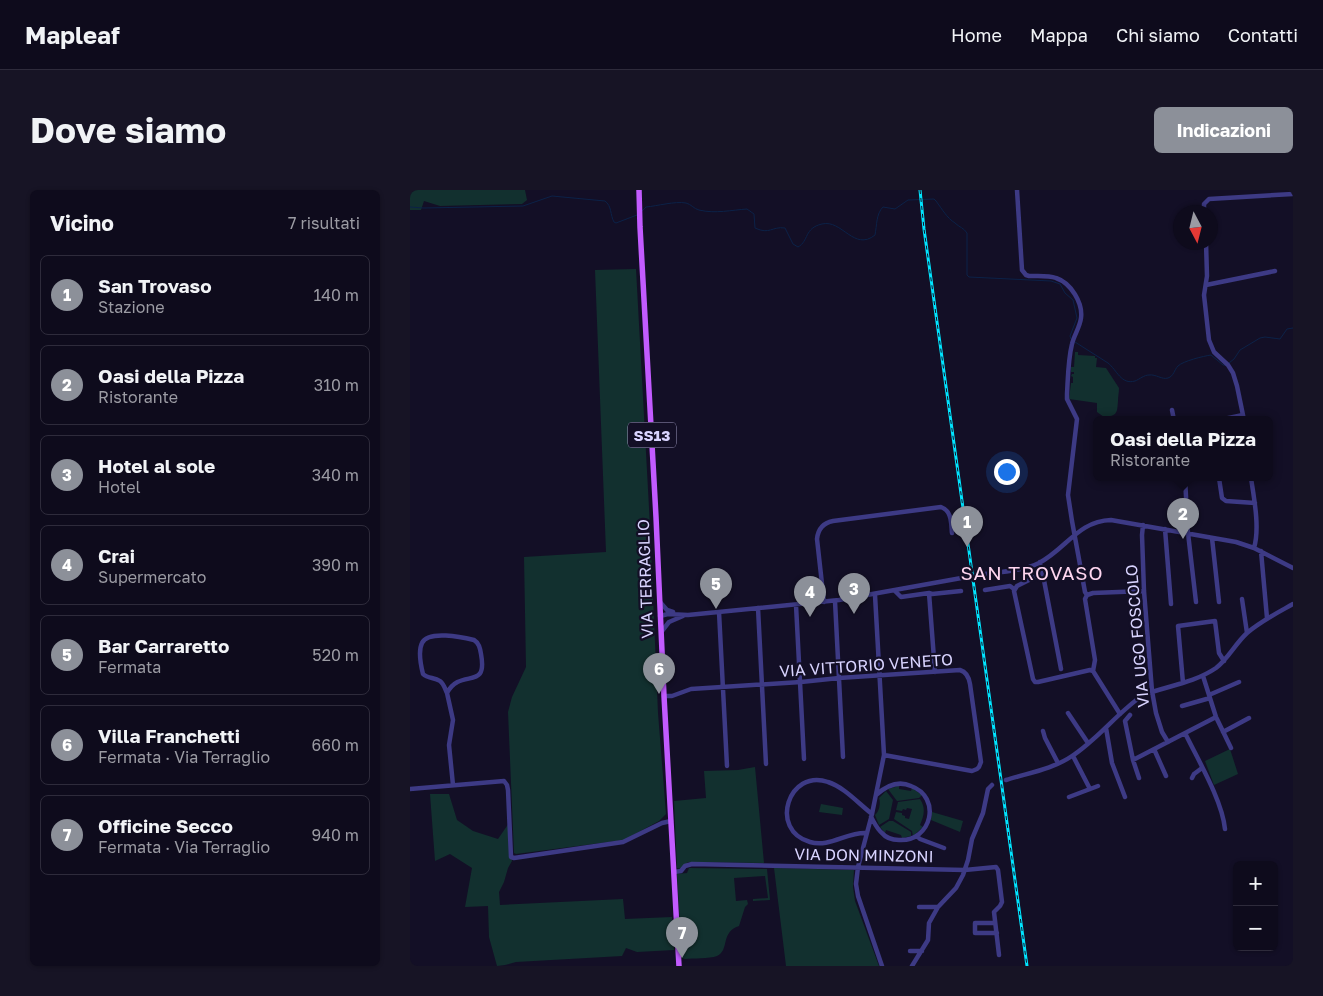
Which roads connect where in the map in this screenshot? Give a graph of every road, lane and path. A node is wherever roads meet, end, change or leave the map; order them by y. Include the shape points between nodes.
1 (639, 190) edge
2 (1017, 190) edge
3 (1293, 194) edge
4 (1204, 205) edge
5 (1207, 250) edge
6 (1275, 271) dead end
7 (1206, 285) junction
8 (1172, 410) dead end
9 (1173, 416) edge
10 (1244, 416) edge
11 (1185, 481) edge
12 (1219, 481) edge
13 (1252, 481) edge
14 (1255, 503) junction
15 (1143, 525) junction
16 (1165, 529) junction
17 (952, 533) dead end
18 (1188, 533) junction
19 (1075, 534) junction
20 (1212, 538) junction
21 (1254, 548) junction
22 (1260, 551) junction
23 (1040, 562) junction
24 (1293, 568) edge
25 (1041, 573) junction
26 (975, 575) dead end
27 (967, 577) dead end
28 (1014, 588) junction
29 (985, 590) dead end
30 (895, 591) junction
31 (962, 591) dead end
32 (1144, 591) junction
33 (929, 593) junction
34 (875, 595) junction
35 (1087, 596) junction
36 (1242, 599) dead end
37 (835, 601) junction
38 (660, 602) junction
39 (824, 602) junction
40 (1196, 602) dead end
41 (1219, 602) dead end
42 (1171, 604) dead end
43 (1293, 604) edge
44 (796, 605) junction
45 (758, 608) junction
46 (719, 612) junction
47 (676, 614) junction
48 (688, 614) junction
49 (660, 616) junction
50 (1267, 618) junction
51 (673, 619) junction
52 (661, 632) junction
53 (1247, 633) junction
54 (1224, 661) junction
55 (1061, 669) dead end
56 (1093, 671) junction
57 (935, 672) junction
58 (880, 676) junction
59 (1203, 676) junction
60 (839, 678) junction
61 (801, 682) junction
62 (1239, 682) dead end
63 (1183, 683) junction
64 (762, 684) junction
65 (723, 687) junction
66 (1152, 691) junction
67 (447, 693) junction
68 (664, 696) junction
69 (1209, 696) junction
70 (1182, 706) dead end
71 (1068, 713) dead end
72 (1120, 714) junction
73 (1130, 715) dead end
74 (1216, 717) junction
75 (1249, 718) dead end
76 (1106, 728) junction
77 (1043, 731) dead end
78 (1223, 732) junction
79 (1185, 733) junction
80 (1168, 742) junction
81 (1088, 743) junction
82 (1232, 748) dead end
83 (1154, 749) junction
84 (884, 755) junction
85 (1073, 756) junction
86 (843, 757) dead end
87 (804, 759) dead end
88 (1133, 760) junction
89 (766, 764) dead end
90 (1058, 764) junction
91 (727, 766) dead end
92 (1202, 768) junction
93 (1166, 776) dead end
94 (1139, 778) dead end
95 (1192, 778) dead end
96 (1006, 780) dead end
97 (453, 785) junction
98 (992, 785) dead end
99 (1098, 786) dead end
100 (410, 789) edge
101 (1090, 789) junction
102 (876, 795) junction
103 (1070, 797) dead end
104 (1125, 798) dead end
105 (871, 816) junction
106 (671, 821) junction
107 (1225, 829) dead end
108 (866, 833) junction
109 (916, 836) junction
110 (944, 848) dead end
111 (858, 867) junction
112 (965, 870) junction
113 (674, 872) junction
114 (919, 907) dead end
115 (938, 907) junction
116 (995, 923) junction
117 (996, 933) junction
118 (910, 951) dead end
119 (922, 951) junction
120 (999, 955) dead end
121 (679, 966) edge
122 (882, 966) edge
123 (912, 966) edge

1 - 38 main road, VIA TERRAGLIO / SS13
2 - 19 street via 1022,270 1030,276 1060,279 1074,293 1081,314 1069,357 1067,394 1076,419 1068,495
3 - 4 street via 1209,199
5 - 7 street
6 - 7 street
7 - 10 street via 1204,295 1210,344 1234,373
8 - 9 street
11 - 18 street
12 - 14 street via 1222,498 1226,501
13 - 14 street
14 - 21 street
15 - 16 street
15 - 19 street via 1106,520 1089,524
15 - 32 street, VIA UGO FOSCOLO
16 - 18 street
16 - 42 street
17 - 39 street via 949,513 941,507 828,522 820,529 817,539
18 - 20 street
18 - 40 street
19 - 23 street
19 - 35 street
20 - 21 street
20 - 41 street
21 - 22 street
22 - 24 street
22 - 50 street
23 - 25 street
23 - 26 street via 1023,568
25 - 28 street
25 - 55 street
27 - 30 street
28 - 29 street
28 - 56 street via 1035,682
30 - 33 street via 901,597
30 - 34 street
31 - 33 street
32 - 35 street via 1092,593
32 - 66 street, VIA UGO FOSCOLO
33 - 57 street
34 - 37 street
34 - 58 street
35 - 56 street via 1095,660
36 - 53 street
37 - 39 street
37 - 60 street
38 - 47 street
38 - 49 main road, VIA TERRAGLIO / SS13
39 - 44 street
43 - 50 street
44 - 45 street
44 - 61 street
45 - 46 street
45 - 64 street
46 - 48 street
46 - 65 street
47 - 48 street
47 - 49 street
48 - 51 street
49 - 51 street
49 - 52 main road, VIA TERRAGLIO / SS13
50 - 53 street
51 - 52 street
52 - 68 main road, VIA TERRAGLIO / SS13
53 - 54 street
54 - 59 street
54 - 63 street via 1219,653 1215,621 1178,626
56 - 72 street
57 - 58 street, VIA VITTORIO VENETO
57 - 84 street, VIA VITTORIO VENETO via 960,670 969,678 981,762 979,767 972,771
58 - 60 street, VIA VITTORIO VENETO
58 - 84 street
59 - 63 street
59 - 69 street
60 - 61 street, VIA VITTORIO VENETO
60 - 86 street
61 - 64 street, VIA VITTORIO VENETO
61 - 87 street
62 - 69 street
63 - 66 street
64 - 65 street, VIA VITTORIO VENETO
64 - 89 street
65 - 68 street, VIA VITTORIO VENETO
65 - 91 street
66 - 72 street via 1135,700
66 - 80 street, VIA UGO FOSCOLO via 1156,713
67 - 67 street via 457,682 477,677 482,671 477,642 442,635 425,638 420,648 423,674 440,681
67 - 97 street via 453,713 449,740
68 - 106 main road, VIA TERRAGLIO / SS13
69 - 70 street
69 - 74 street
71 - 81 street
72 - 76 street
73 - 88 street via 1125,721
74 - 78 street
74 - 79 street
75 - 78 street
76 - 81 street
76 - 104 street via 1112,763
77 - 90 street
78 - 82 street
79 - 80 street
79 - 92 street
80 - 83 street
81 - 85 street
83 - 88 street
83 - 93 street
84 - 102 street
85 - 90 street
85 - 101 street
88 - 94 street
90 - 96 street
92 - 95 street
92 - 107 street via 1215,795
97 - 100 street
97 - 106 street via 504,781 508,790 511,857 514,858 623,842
98 - 112 street via 972,839
99 - 101 street
101 - 103 street
102 - 105 street
102 - 109 street via 900,783 920,791 927,800 930,816
105 - 108 street
105 - 108 street via 844,791 824,781 800,786 791,795 787,806 792,830 808,842 821,844
105 - 109 street via 887,837 906,840
106 - 113 main road, VIA TERRAGLIO / SS13
108 - 111 street
109 - 110 street
111 - 112 street, VIA DON MINZONI
111 - 113 street, VIA DON MINZONI via 692,864
111 - 122 street via 858,896
112 - 115 street via 956,888
112 - 116 street, VIA DON MINZONI via 998,868 1002,902 994,912
113 - 121 main road, VIA TERRAGLIO / SS13
114 - 115 street
115 - 119 street via 929,923 928,940
116 - 117 street, VIA DON MINZONI
116 - 117 street via 975,923 975,933
117 - 120 street, VIA DON MINZONI
118 - 119 street
119 - 123 street

